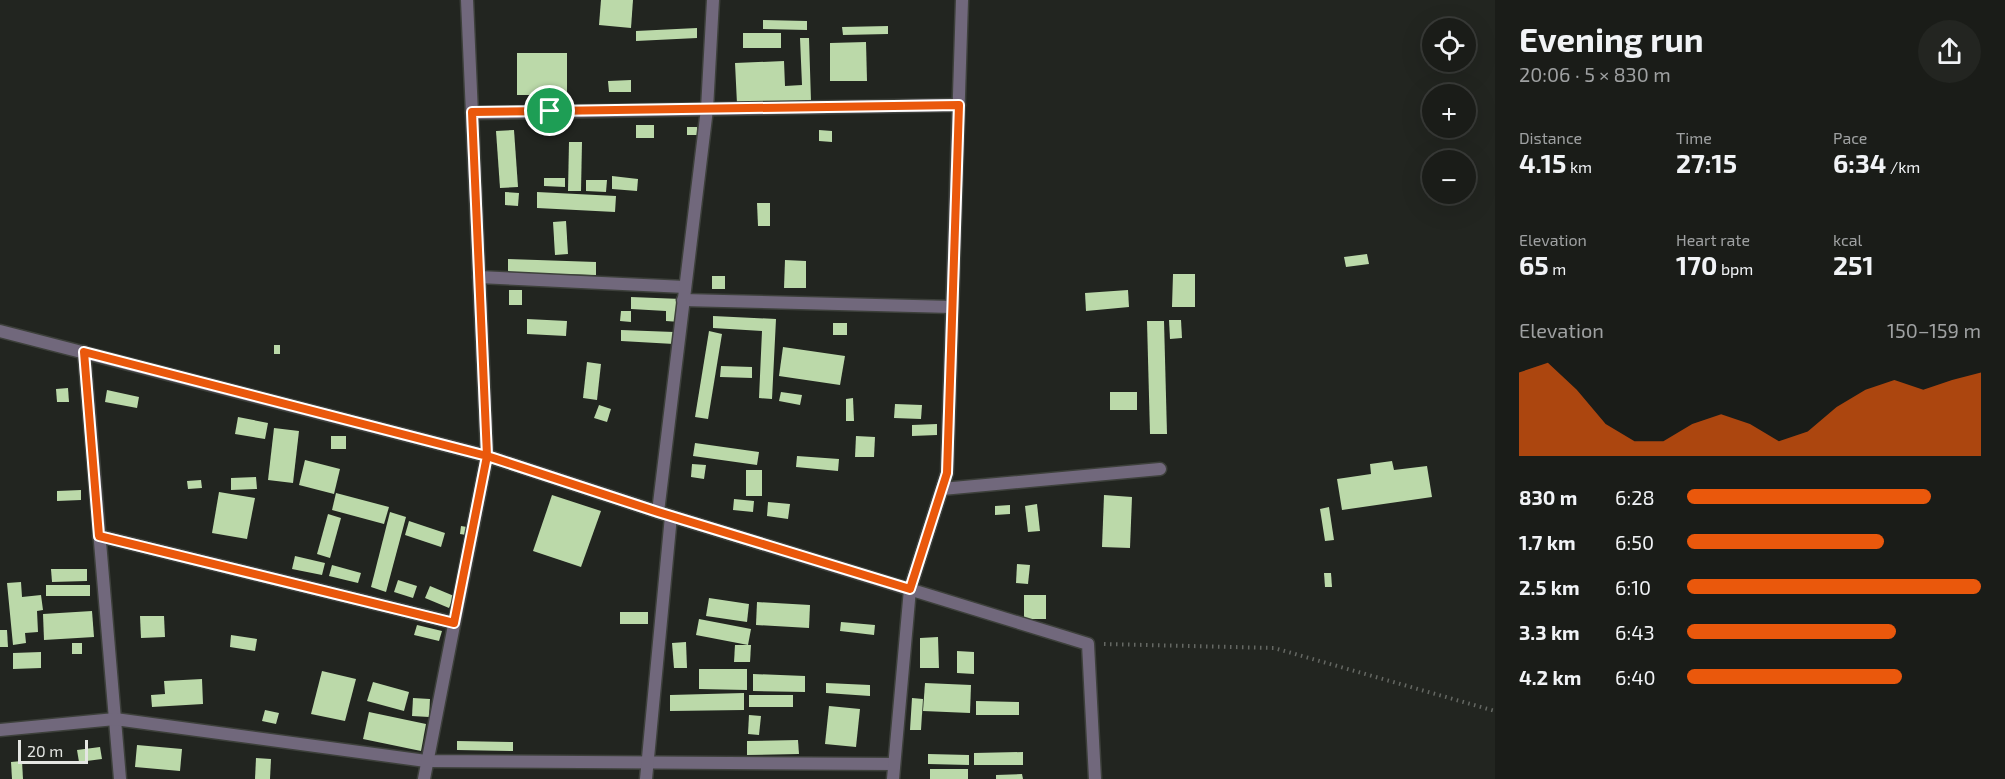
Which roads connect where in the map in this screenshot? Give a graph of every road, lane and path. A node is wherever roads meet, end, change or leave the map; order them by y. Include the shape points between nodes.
1 (467, 0) edge
2 (713, 0) edge
3 (962, 0) edge
4 (959, 105) junction
5 (707, 109) junction
6 (472, 112) junction
7 (479, 277) junction
8 (685, 287) junction
9 (684, 300) junction
10 (952, 307) junction
11 (0, 331) edge
12 (84, 352) junction
13 (487, 456) junction
14 (1160, 469) dead end
15 (942, 489) junction
16 (658, 512) junction
17 (671, 516) junction
18 (99, 536) junction
19 (910, 589) junction
20 (454, 623) junction
21 (1088, 644) junction
22 (1495, 711) edge
23 (115, 719) junction
24 (0, 730) edge
25 (426, 761) junction
26 (647, 762) junction
27 (894, 764) junction
28 (120, 779) edge
29 (424, 779) edge
30 (646, 779) edge
31 (893, 779) edge
32 (1095, 779) edge

1 - 6 street
2 - 5 street
3 - 4 street
4 - 5 street
4 - 10 street
5 - 6 street
5 - 8 street
6 - 7 street
7 - 8 street
7 - 13 street
8 - 9 street
9 - 10 street
9 - 16 street
10 - 15 street via 947,473
11 - 12 street
12 - 13 street
12 - 18 street
13 - 16 street
13 - 20 street
14 - 15 street
15 - 19 street
16 - 17 street
17 - 19 street
17 - 26 street
18 - 20 street
18 - 23 street
19 - 21 street
19 - 27 street
20 - 25 street
21 - 22 path via 1274,648
21 - 32 street
23 - 24 street
23 - 25 street
23 - 28 street
25 - 26 street
25 - 29 street
26 - 27 street
26 - 30 street
27 - 31 street

